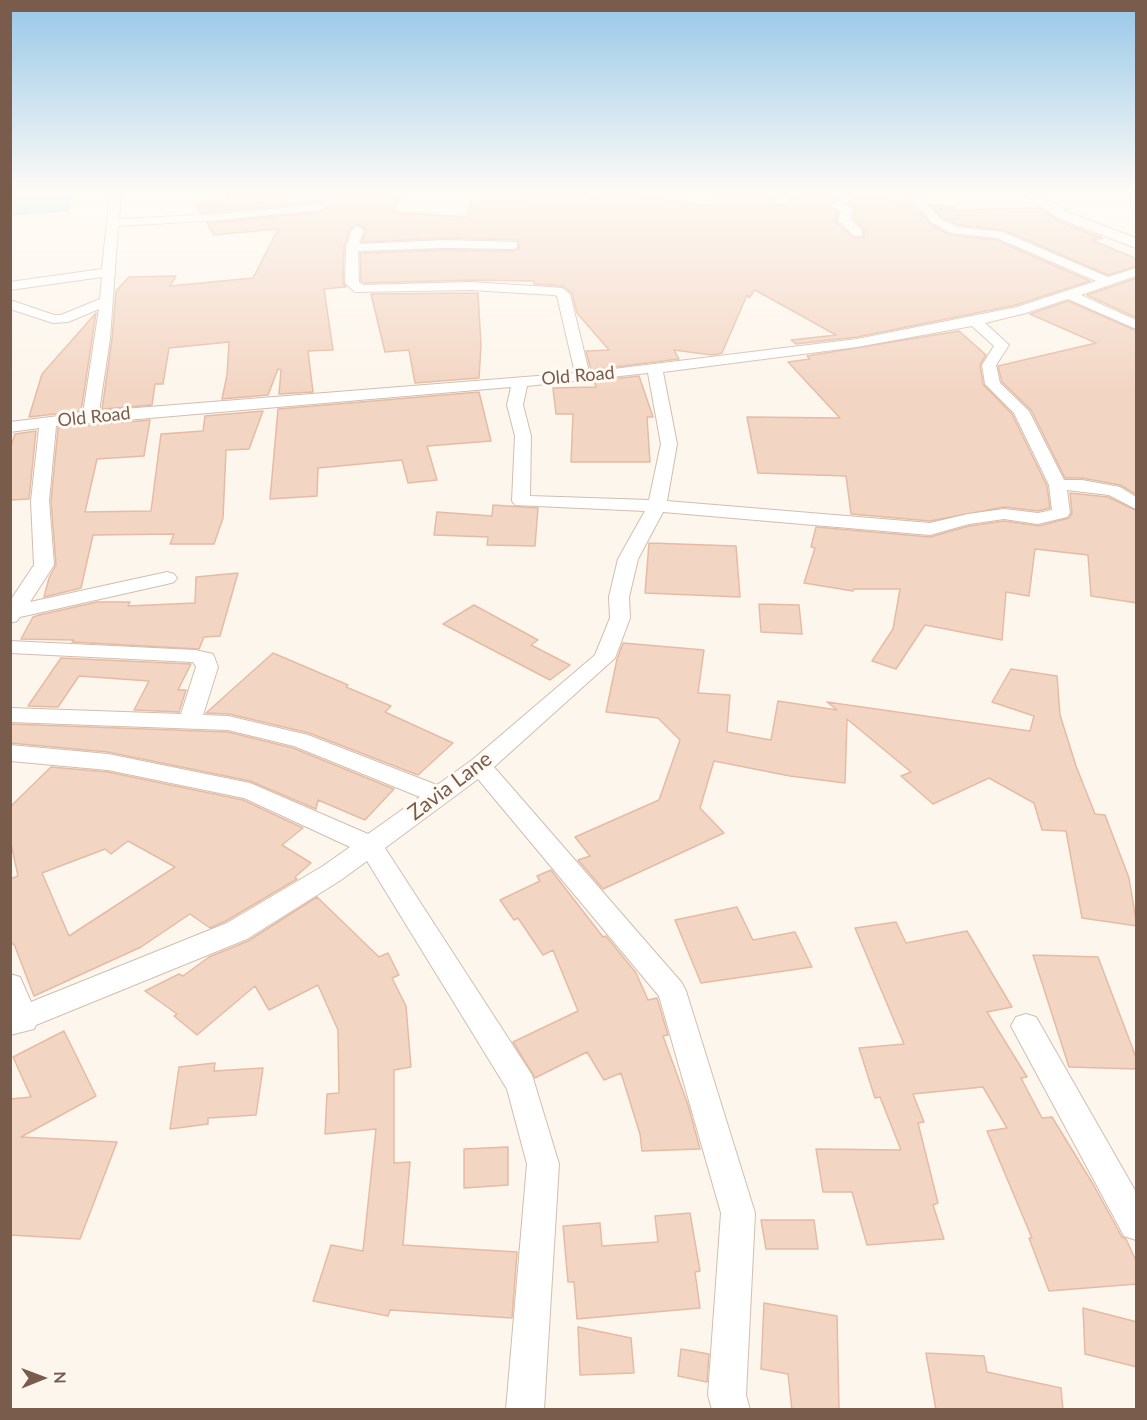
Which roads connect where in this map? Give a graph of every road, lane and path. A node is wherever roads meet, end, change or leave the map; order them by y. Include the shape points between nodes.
1 (109, 258) edge
2 (352, 258) edge
3 (1054, 258) edge
4 (108, 272) junction
5 (1137, 272) edge
6 (1107, 281) junction
7 (10, 286) edge
8 (1068, 294) junction
9 (106, 301) junction
10 (10, 304) edge
11 (974, 320) junction
12 (1137, 325) edge
13 (655, 369) junction
14 (583, 377) junction
15 (520, 381) junction
16 (90, 417) junction
17 (48, 422) junction
18 (10, 427) edge
19 (1058, 485) junction
20 (1137, 504) edge
21 (657, 506) junction
22 (168, 578) dead end
23 (12, 615) edge
24 (10, 647) edge
25 (10, 715) edge
26 (189, 723) junction
27 (10, 753) edge
28 (480, 766) junction
29 (440, 795) junction
30 (370, 845) junction
31 (10, 985) edge
32 (17, 1021) edge
33 (1026, 1026) dead end
34 (1137, 1224) edge
35 (525, 1410) edge
36 (731, 1410) edge

1 - 4 street
2 - 14 street via 352,283 360,289 471,285 563,294
3 - 6 street
4 - 7 street
4 - 9 street
5 - 6 street, Old Road
6 - 8 street, Old Road
8 - 11 street, Old Road
8 - 12 street
9 - 10 street via 63,319
9 - 16 street
11 - 13 street, Old Road via 857,343
11 - 19 street via 1002,345 989,365 993,384 1022,411
13 - 14 street, Old Road
13 - 21 street, Zavia Lane via 669,444
14 - 15 street, Old Road
15 - 16 street, Old Road
15 - 21 street via 515,405 524,436 521,501
16 - 17 street, Old Road
17 - 18 street, Old Road
17 - 23 street via 40,501 44,565
19 - 20 street via 1114,491
19 - 21 street via 1061,513 1038,519 1004,514 930,529
21 - 28 street, Zavia Lane via 628,559 619,597 620,618 604,657
22 - 23 street
24 - 26 street via 205,659 207,668
25 - 26 street
26 - 29 street via 228,723 300,740
27 - 30 street via 108,762 250,791
28 - 29 street, Zavia Lane
28 - 36 street via 672,992 738,1213 727,1395
29 - 30 street, Zavia Lane
30 - 32 street, Zavia Lane via 237,931
30 - 35 street via 521,1085 543,1164
31 - 32 street
33 - 34 street

